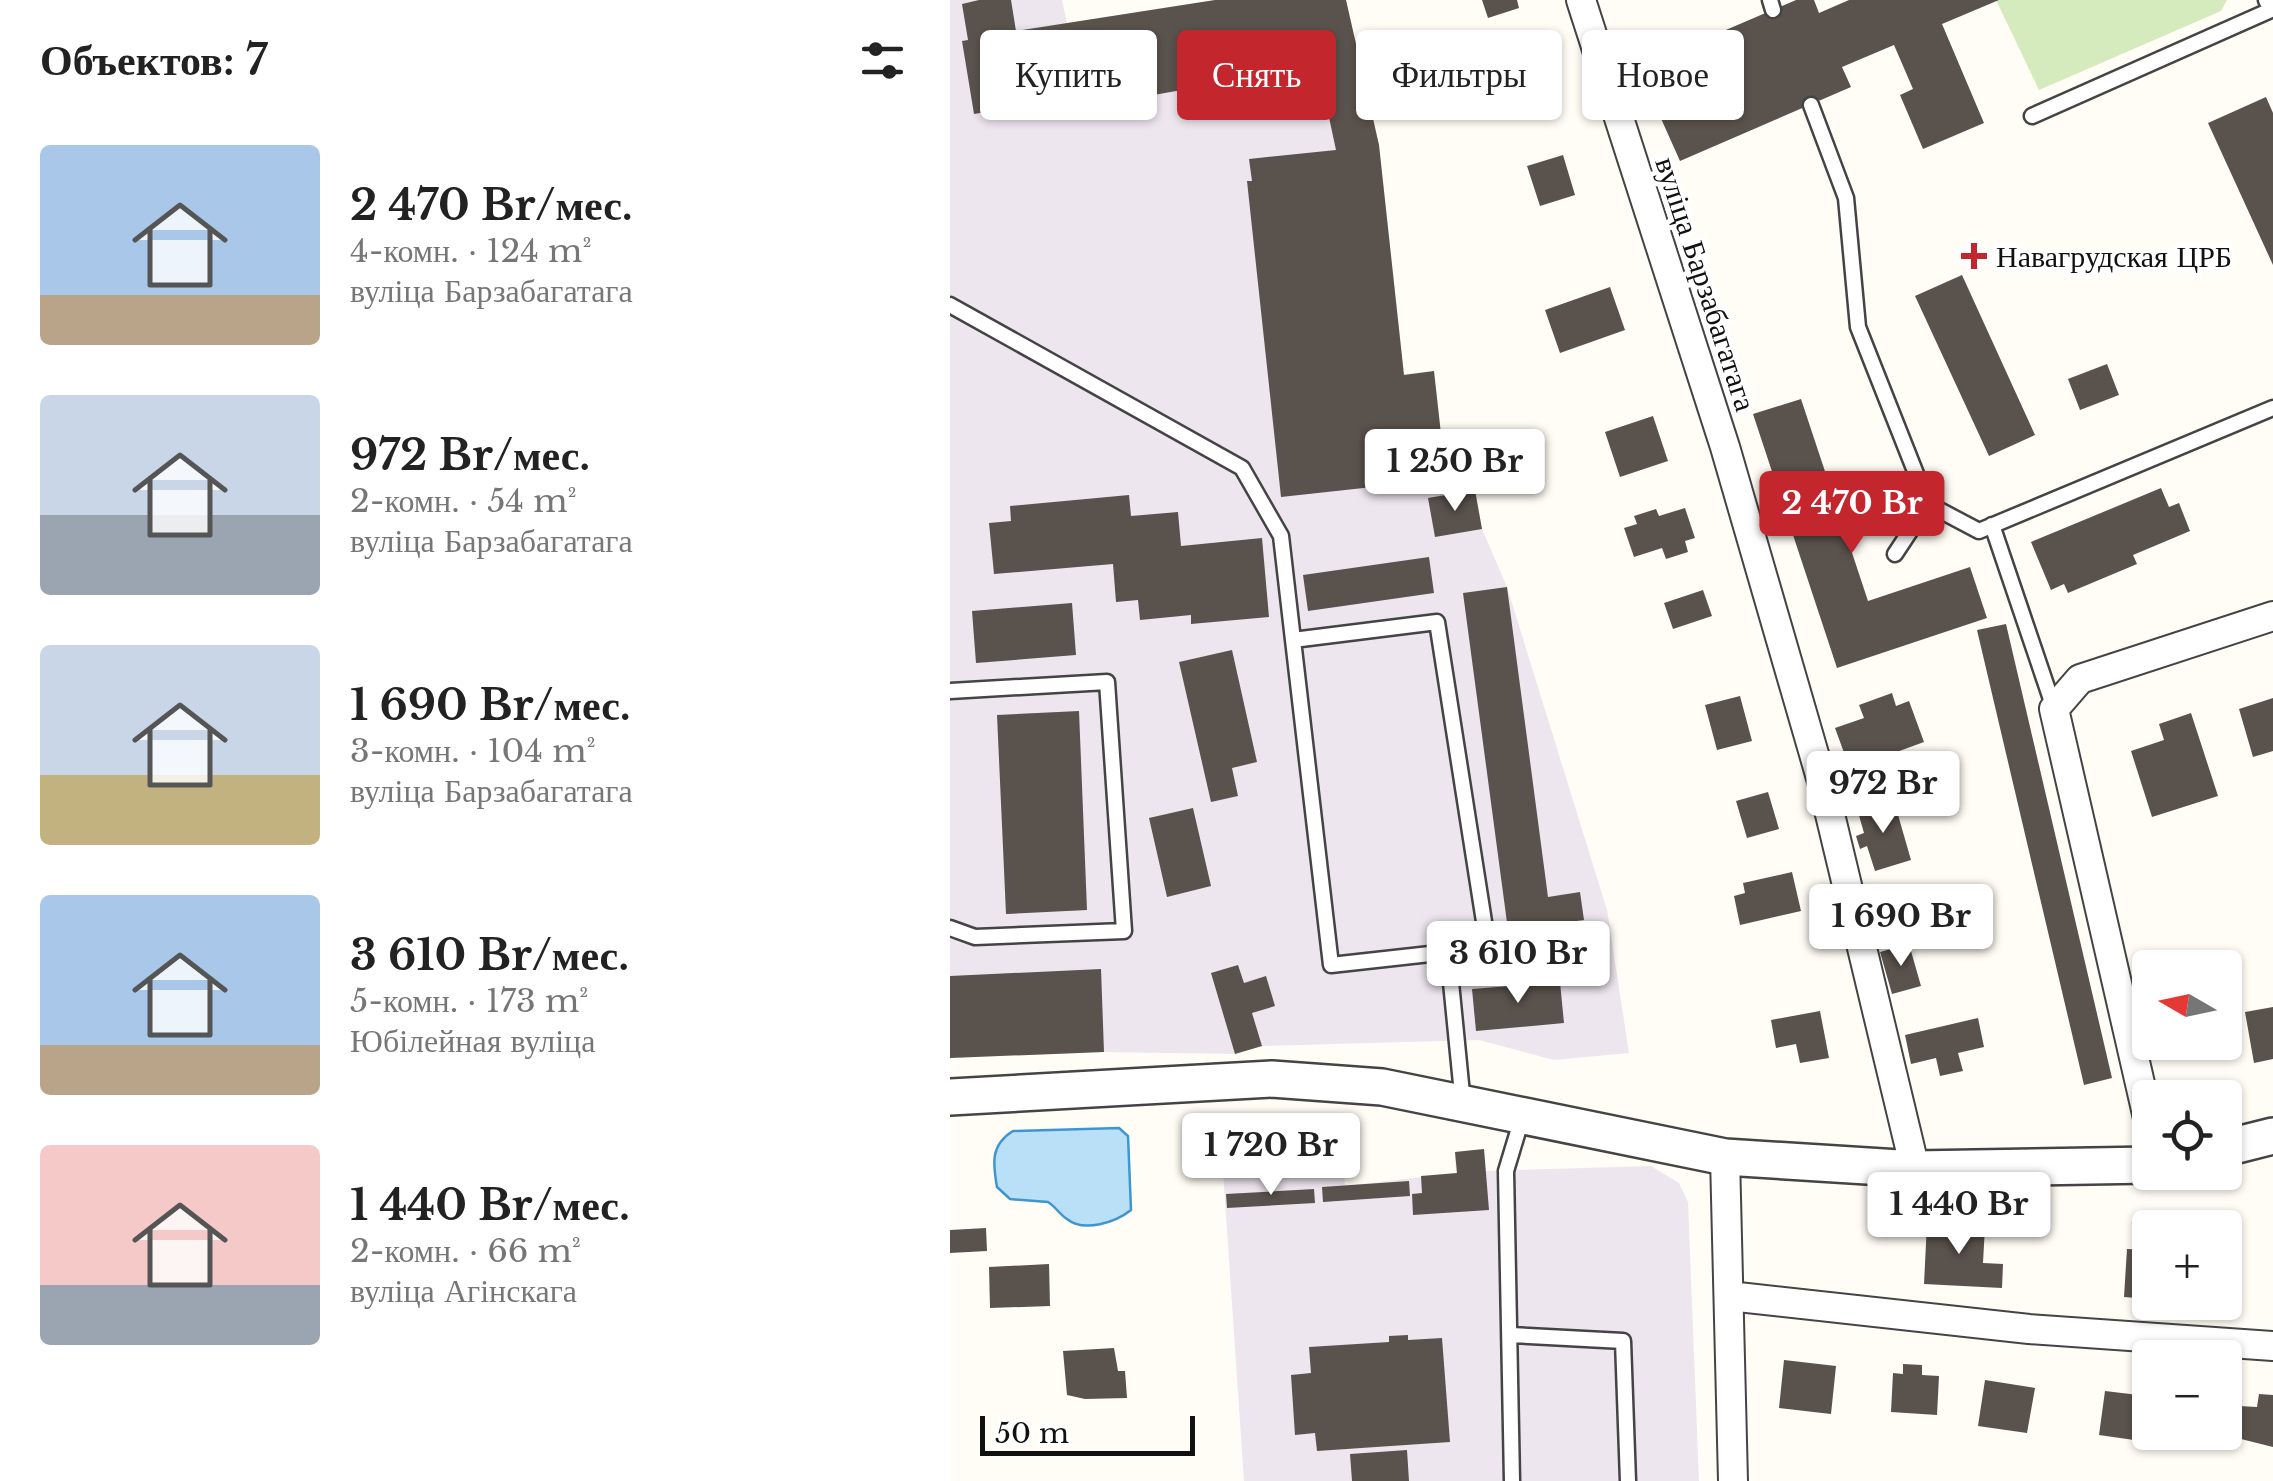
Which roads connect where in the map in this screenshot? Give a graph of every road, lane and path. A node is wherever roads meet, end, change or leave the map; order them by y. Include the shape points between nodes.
1 (1581, 0) edge
2 (2270, 8) edge
3 (1812, 105) dead end
4 (2032, 116) dead end
5 (950, 305) edge
6 (2273, 408) edge
7 (1928, 504) junction
8 (1992, 525) junction
9 (1895, 554) dead end
10 (2273, 616) edge
11 (1293, 640) junction
12 (950, 691) edge
13 (2054, 709) junction
14 (950, 928) edge
15 (1448, 952) junction
16 (2139, 1080) edge
17 (950, 1097) edge
18 (1463, 1105) junction
19 (1522, 1118) junction
20 (2273, 1136) edge
21 (2242, 1144) edge
22 (1725, 1157) junction
23 (2132, 1165) edge
24 (1915, 1169) junction
25 (1729, 1296) junction
26 (1511, 1335) junction
27 (2273, 1346) edge
28 (1512, 1481) edge
29 (1628, 1481) edge
30 (1733, 1481) edge

1 - 24 street, вуліца Барзабагатага via 1823,785
2 - 4 lane
3 - 7 lane via 1846,198 1858,327
5 - 11 lane via 1242,468 1281,536
6 - 8 lane
7 - 8 lane via 1979,531
7 - 9 lane
8 - 13 lane
10 - 13 street via 2080,679
11 - 15 lane via 1331,964
11 - 15 lane via 1436,622 1488,948
12 - 14 lane via 1106,682 1124,931 975,936
13 - 16 street
15 - 18 lane
17 - 18 street via 1272,1078 1382,1087
18 - 19 street
19 - 22 street
19 - 26 lane via 1506,1172
20 - 21 street
22 - 24 street
22 - 25 street
23 - 24 street
25 - 27 street
25 - 30 street
26 - 28 lane
26 - 29 lane via 1623,1341

